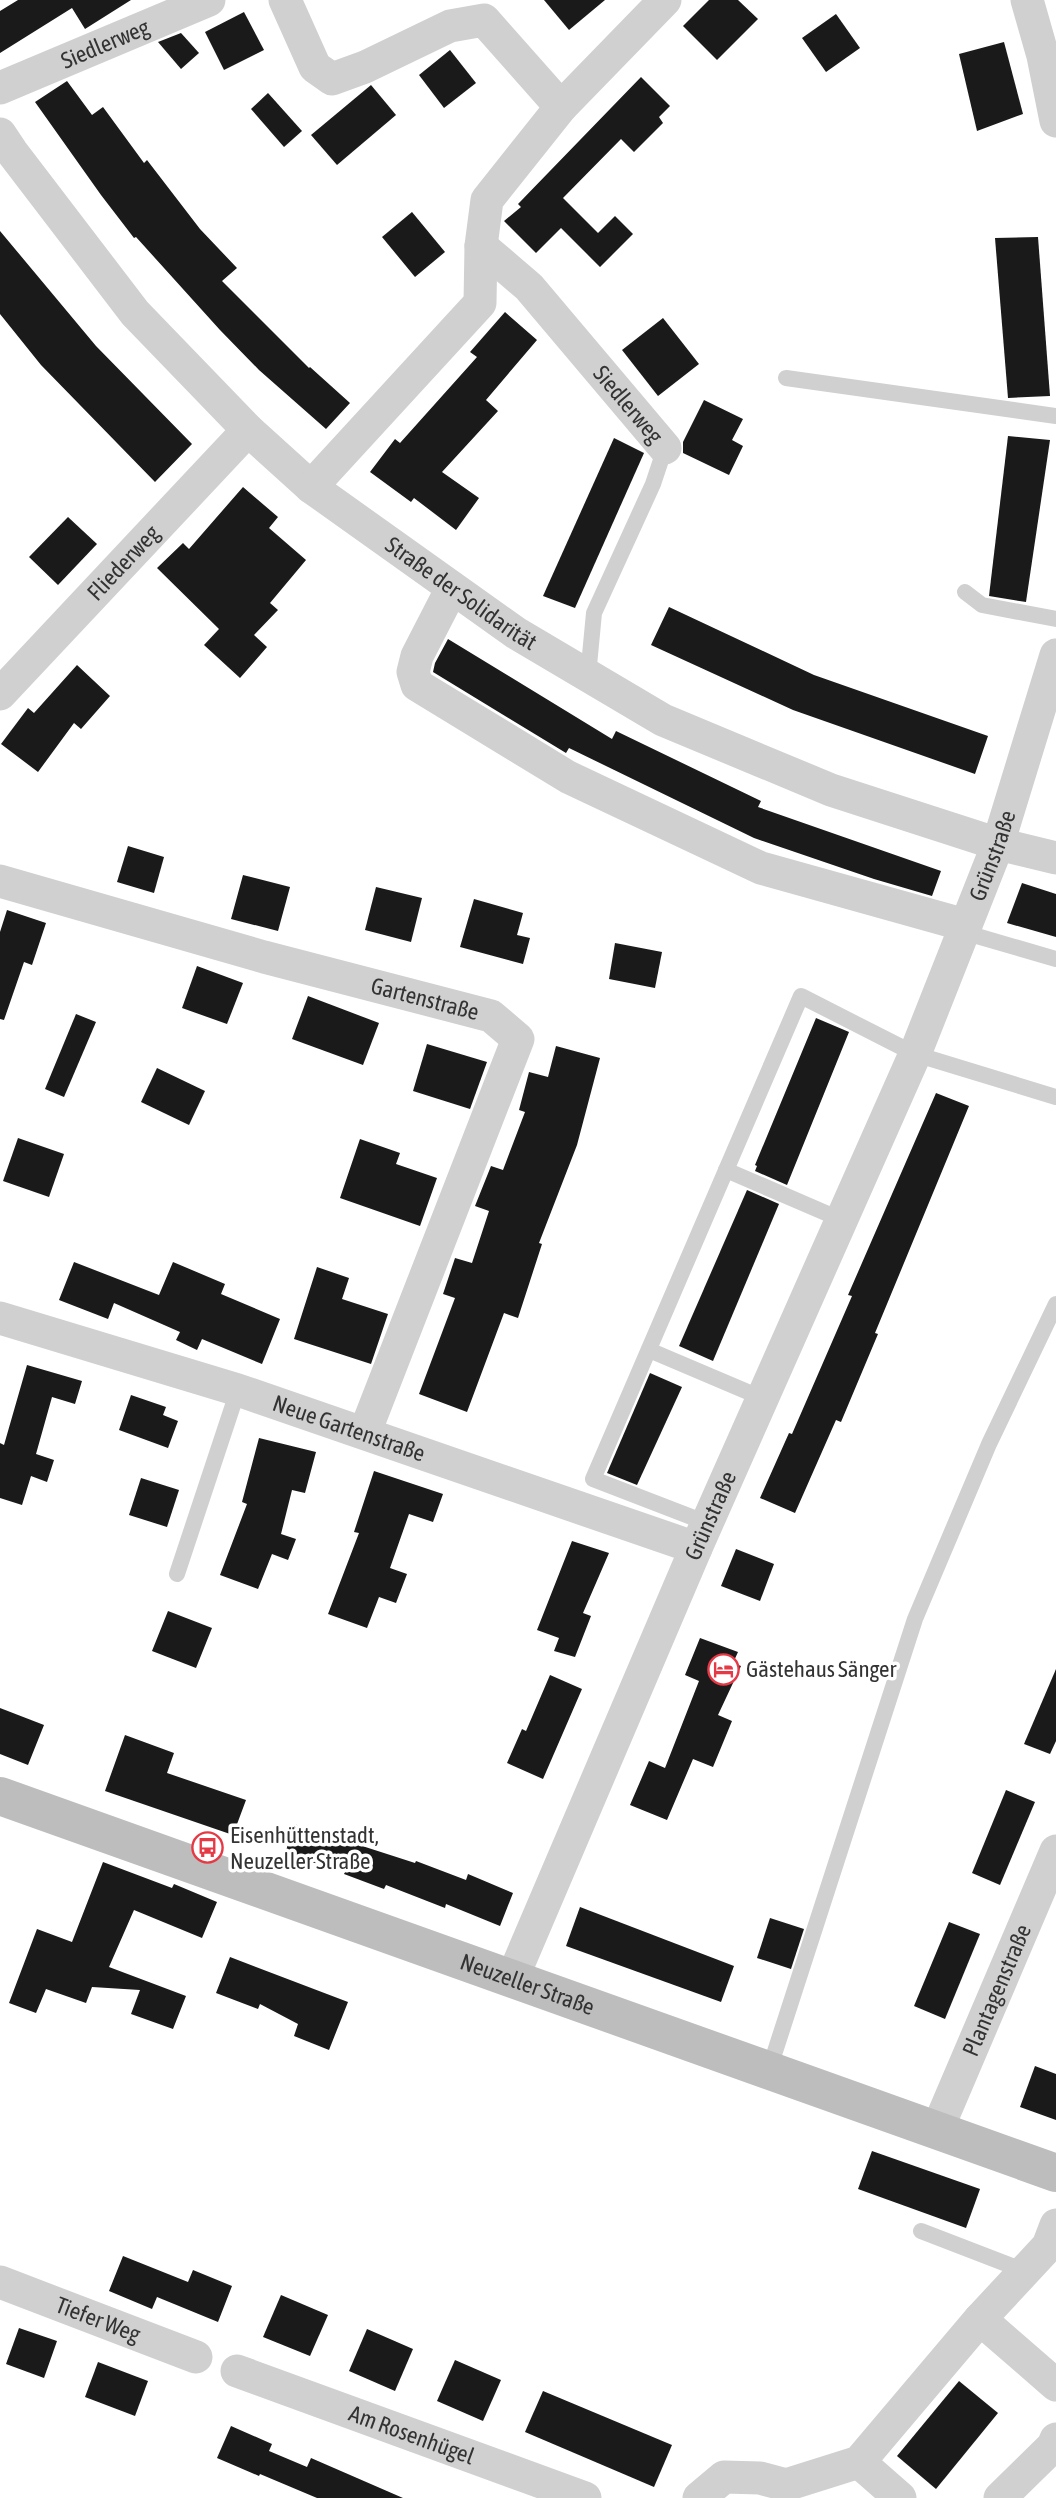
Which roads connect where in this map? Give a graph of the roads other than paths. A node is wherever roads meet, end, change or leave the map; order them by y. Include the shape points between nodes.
1 (208, 0) edge
2 (285, 0) edge
3 (1027, 0) edge
4 (655, 4) edge
5 (1049, 55) edge
6 (0, 88) edge
7 (561, 107) junction
8 (1056, 121) edge
9 (4, 149) edge
10 (481, 246) junction
11 (786, 378) dead end
12 (1056, 416) edge
13 (248, 430) junction
14 (665, 448) joint
15 (310, 487) junction
16 (452, 588) junction
17 (965, 592) dead end
18 (1056, 619) edge
19 (1056, 655) edge
20 (588, 676) junction
21 (0, 694) edge
22 (998, 844) junction
23 (1056, 858) edge
24 (0, 881) edge
25 (964, 929) junction
26 (1056, 959) edge
27 (915, 1054) junction
28 (1056, 1097) edge
29 (726, 1170) junction
30 (842, 1220) junction
31 (1056, 1304) edge
32 (0, 1318) edge
33 (649, 1350) junction
34 (237, 1390) junction
35 (762, 1398) junction
36 (365, 1432) junction
37 (701, 1535) junction
38 (177, 1574) dead end
39 (0, 1796) edge
40 (1056, 1851) edge
41 (512, 1979) junction
42 (769, 2070) junction
43 (937, 2130) junction
44 (1056, 2173) edge
45 (921, 2231) dead end
46 (1053, 2239) edge
47 (1025, 2270) junction
48 (0, 2282) edge
49 (980, 2319) junction
50 (196, 2357) dead end
51 (237, 2371) dead end
52 (1056, 2385) edge
53 (1056, 2440) edge
54 (859, 2462) junction
55 (784, 2491) edge
56 (585, 2498) edge
57 (699, 2498) edge
58 (900, 2498) edge
59 (1000, 2498) edge

1 - 6 street, Siedlerweg
2 - 7 street via 316,66 332,79 450,26 484,20
3 - 5 street
4 - 7 street
5 - 8 street
7 - 10 street via 487,200
9 - 13 street, Straße der Solidarität via 135,313
10 - 14 street, Siedlerweg via 529,287
10 - 15 street via 480,303
11 - 12 lane
13 - 15 street, Straße der Solidarität
13 - 21 street, Fliederweg
14 - 20 lane, Siedlerweg via 594,613
15 - 16 street, Straße der Solidarität
16 - 20 street, Straße der Solidarität
16 - 25 street via 417,656 413,672 417,685 568,776 752,864
17 - 18 lane via 982,606
19 - 22 street, Grünstraße
20 - 22 street, Straße der Solidarität via 663,720 818,784
22 - 23 street, Straße der Solidarität
22 - 25 street, Grünstraße
24 - 36 street, Gartenstraße via 491,1016 518,1039
25 - 26 lane
25 - 27 street, Grünstraße
27 - 28 lane
27 - 29 lane via 801,996
27 - 30 street, Grünstraße
29 - 30 lane
29 - 33 lane
30 - 35 street, Grünstraße
31 - 42 lane via 989,1444 915,1619
32 - 34 street, Neue Gartenstraße
33 - 35 lane
33 - 37 lane via 593,1479
34 - 36 street, Neue Gartenstraße
34 - 38 lane
35 - 37 street, Grünstraße
36 - 37 street, Neue Gartenstraße
37 - 41 street, Grünstraße
39 - 41 main road, Neuzeller Straße
40 - 43 street, Plantagenstraße
41 - 42 main road, Neuzeller Straße
42 - 43 main road, Neuzeller Straße
43 - 44 main road, Neuzeller Straße
45 - 47 lane
46 - 47 street
47 - 49 street
48 - 50 street, Tiefer Weg
49 - 52 street
49 - 54 street
51 - 56 street, Am Rosenhügel
53 - 59 street
54 - 55 street
54 - 58 street
55 - 57 street via 760,2478 724,2477

